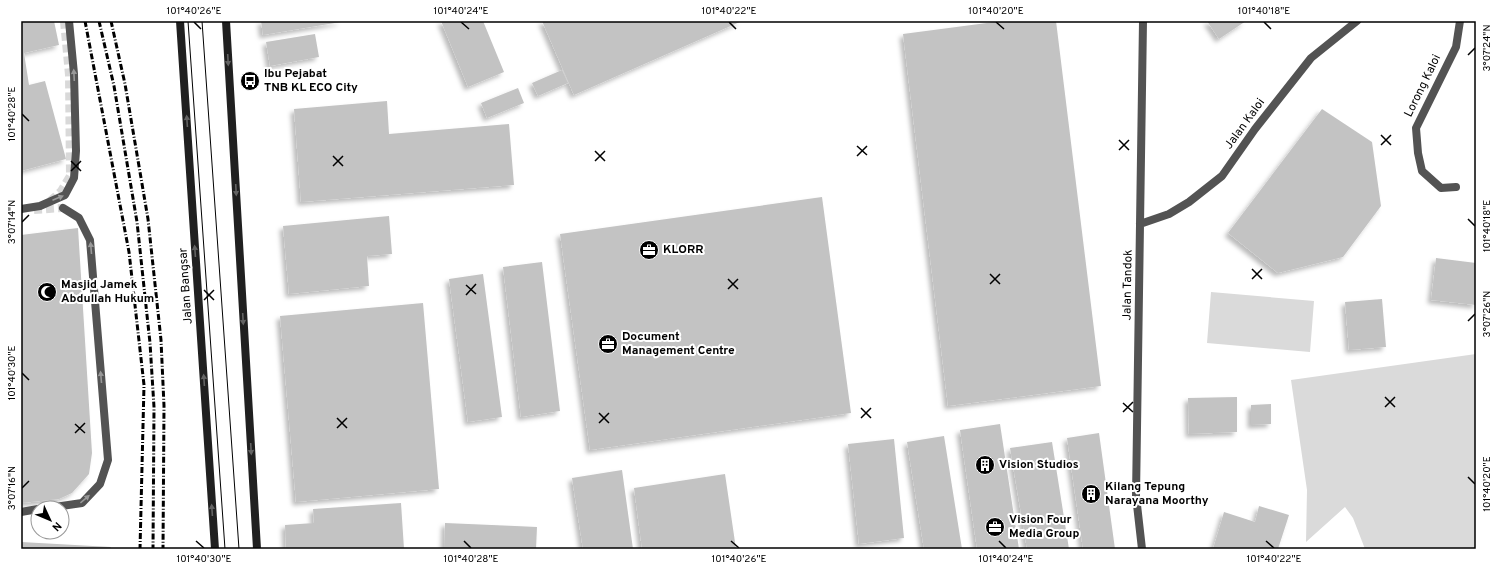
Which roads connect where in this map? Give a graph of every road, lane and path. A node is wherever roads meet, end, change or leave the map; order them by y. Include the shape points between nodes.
1 (68, 21) edge
2 (180, 21) edge
3 (226, 21) edge
4 (1144, 21) edge
5 (1357, 21) edge
6 (1460, 21) edge
7 (1456, 187) dead end
8 (63, 208) tunnel mouth
9 (21, 209) edge
10 (1140, 224) junction
11 (70, 505) edge
12 (215, 549) edge
13 (257, 549) edge
14 (1142, 549) edge

9 -> 1 street via 40,206 65,195 74,178 74,74
12 -> 2 main road, Jalan Bangsar
3 -> 13 main road
4 - 10 street, Jalan Tandok
5 - 10 street, Jalan Kaloi via 1311,58 1255,128 1222,176 1169,214
6 - 7 street, Lorong Kaloi via 1456,47 1416,128 1422,171 1441,188
11 -> 8 street via 82,503 100,484 108,460 90,240 79,218
10 - 14 street, Jalan Tandok via 1136,496

